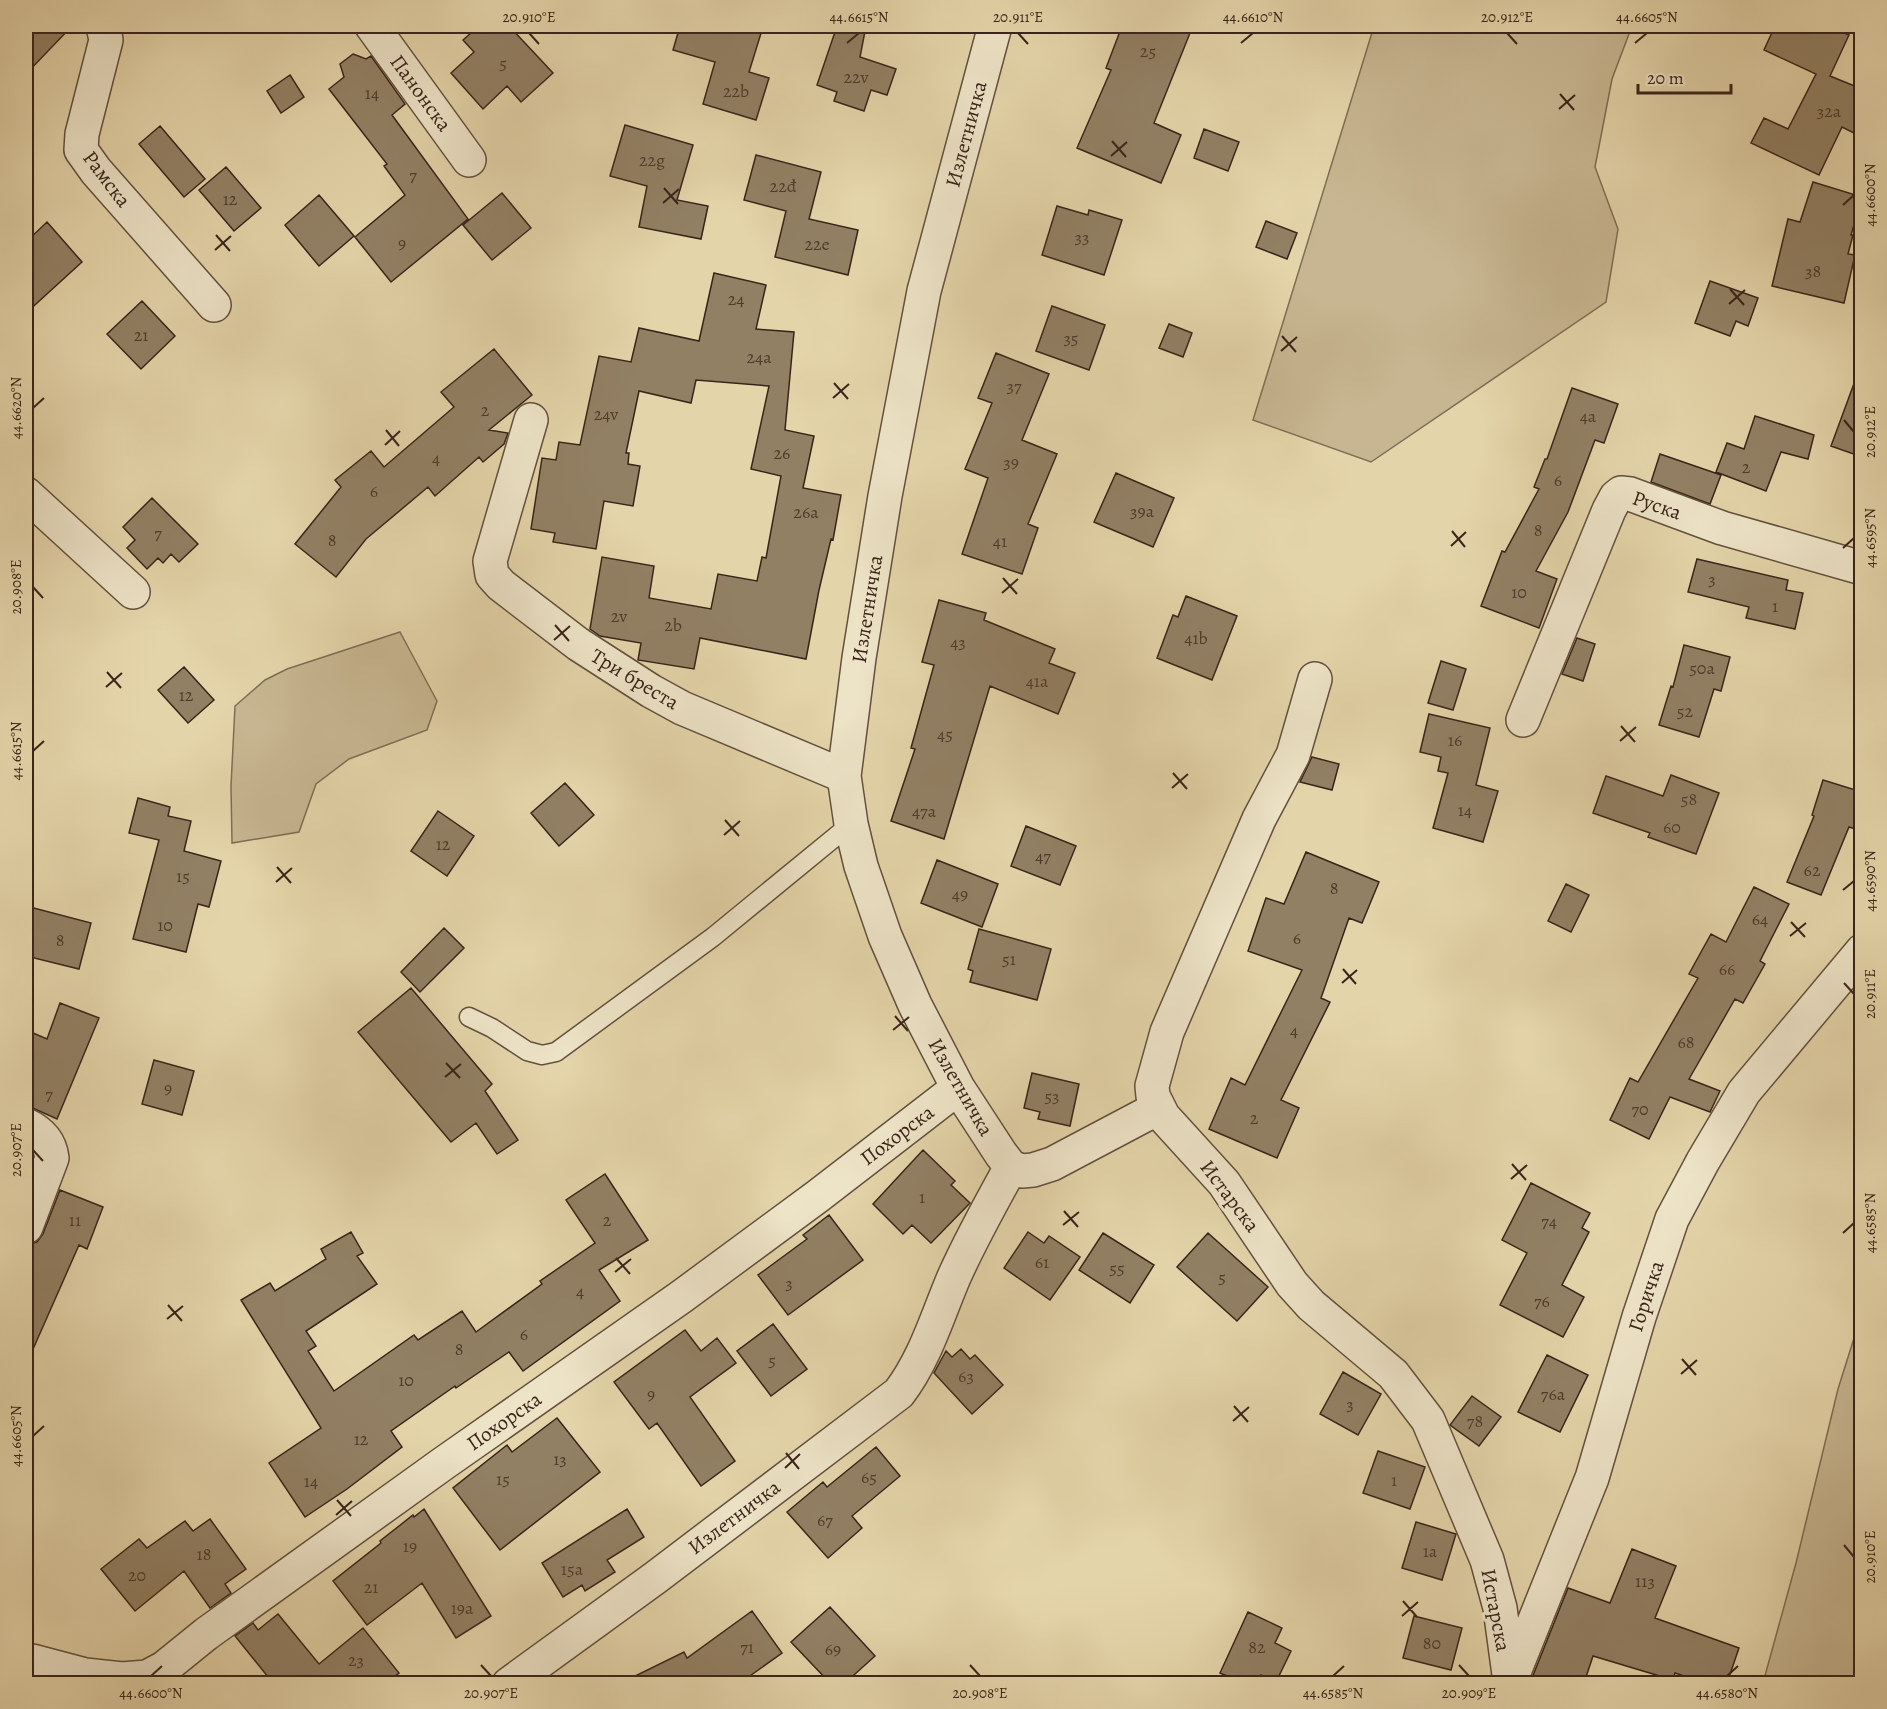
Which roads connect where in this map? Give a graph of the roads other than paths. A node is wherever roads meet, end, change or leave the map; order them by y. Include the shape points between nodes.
1 (103, 26) edge
2 (372, 26) edge
3 (995, 26) edge
4 (469, 160) dead end
5 (214, 305) dead end
6 (531, 420) dead end
7 (26, 494) edge
8 (1862, 568) edge
9 (133, 592) dead end
10 (1315, 680) dead end
11 (1522, 720) dead end
12 (844, 776) junction
13 (851, 824) junction
14 (1862, 951) edge
15 (469, 1017) dead end
16 (958, 1088) junction
17 (1158, 1108) junction
18 (26, 1125) edge
19 (1011, 1167) junction
20 (26, 1227) edge
21 (28, 1659) edge
22 (145, 1680) edge
23 (509, 1683) edge
24 (1509, 1683) edge

1 - 5 street, Рамска via 106,40 81,134 81,150
2 - 4 street, Панонска
3 - 12 street, Излетничка via 924,291 885,496
6 - 12 street, Три бреста via 490,561 492,575 578,644 651,691 682,708
7 - 9 street
8 - 11 street, Руска via 1722,528 1621,493 1609,510
10 - 17 street via 1293,755 1259,819 1167,1032 1152,1086
12 - 13 street, Излетничка
13 - 15 lane via 713,937 556,1052 542,1055 527,1051
13 - 16 street, Излетничка via 885,936
14 - 24 street, Горичка via 1744,1092 1672,1220 1592,1478
16 - 19 street, Излетничка
16 - 22 street, Похорска via 681,1297
17 - 19 street via 1052,1164 1022,1171
17 - 24 street, Истарска via 1224,1183 1304,1298 1393,1374 1428,1420 1487,1560 1500,1608
18 - 20 street via 42,1135 51,1147 52,1158
19 - 23 street, Излетничка via 969,1242 913,1375 898,1393 655,1578
21 - 22 street, Похорска via 85,1675

